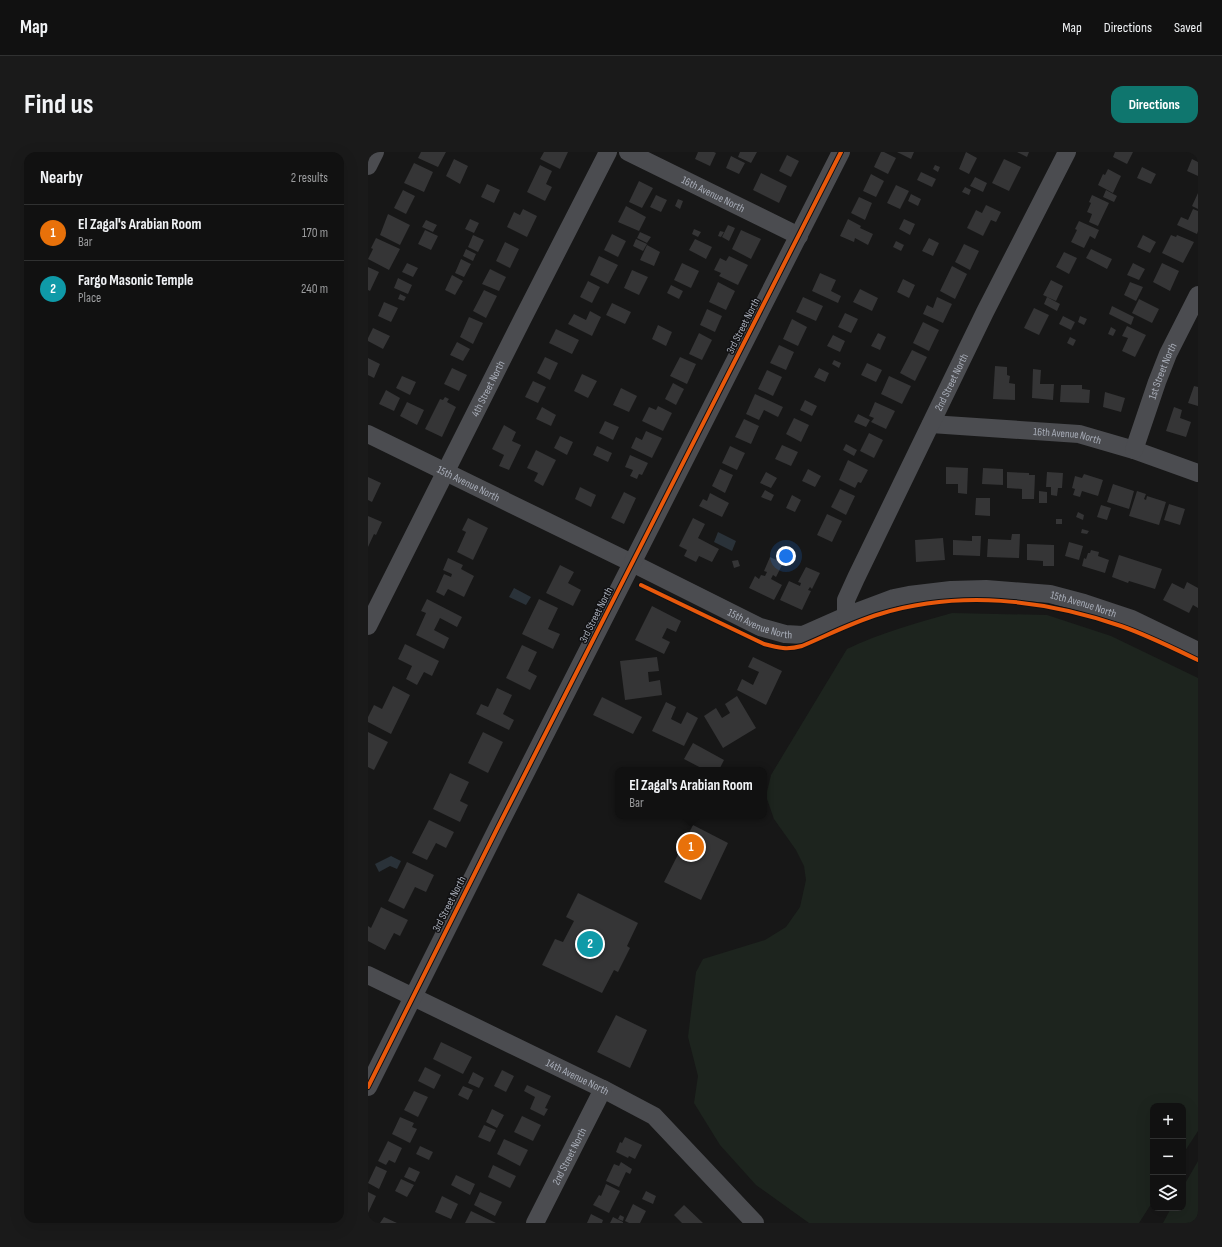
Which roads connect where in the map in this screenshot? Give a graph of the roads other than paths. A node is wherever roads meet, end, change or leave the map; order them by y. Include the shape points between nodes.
1 (375, 152) edge
2 (608, 152) edge
3 (628, 152) edge
4 (841, 152) edge
5 (1066, 152) edge
6 (368, 166) edge
7 (799, 236) junction
8 (1198, 295) edge
9 (931, 424) junction
10 (368, 434) edge
11 (1134, 450) junction
12 (446, 472) junction
13 (1198, 473) edge
14 (632, 563) junction
15 (846, 616) junction
16 (368, 626) edge
17 (1198, 651) edge
18 (368, 975) edge
19 (413, 997) junction
20 (368, 1087) edge
21 (603, 1089) junction
22 (535, 1223) edge
23 (755, 1223) edge

1 - 6 street
2 - 12 street, 4th Street North
3 - 7 street, 16th Avenue North
4 - 7 street, 3rd Street North
5 - 9 street, 2nd Street North
7 - 14 street, 3rd Street North
8 - 11 street, 1st Street North via 1165,361
9 - 11 street, 16th Avenue North via 1079,434
9 - 15 street, 2nd Street North via 846,600
10 - 12 street, 15th Avenue North
11 - 13 street, 16th Avenue North
12 - 14 street, 15th Avenue North
12 - 16 street, 4th Street North
14 - 15 street, 15th Avenue North via 760,627 785,634 803,635
14 - 19 street, 3rd Street North
15 - 17 street, 15th Avenue North via 894,598 951,590 986,589 1050,594 1132,619
18 - 19 street, 14th Avenue North
19 - 20 street, 3rd Street North
19 - 21 street, 14th Avenue North
21 - 22 street, 2nd Street North
21 - 23 street, 14th Avenue North via 654,1116

